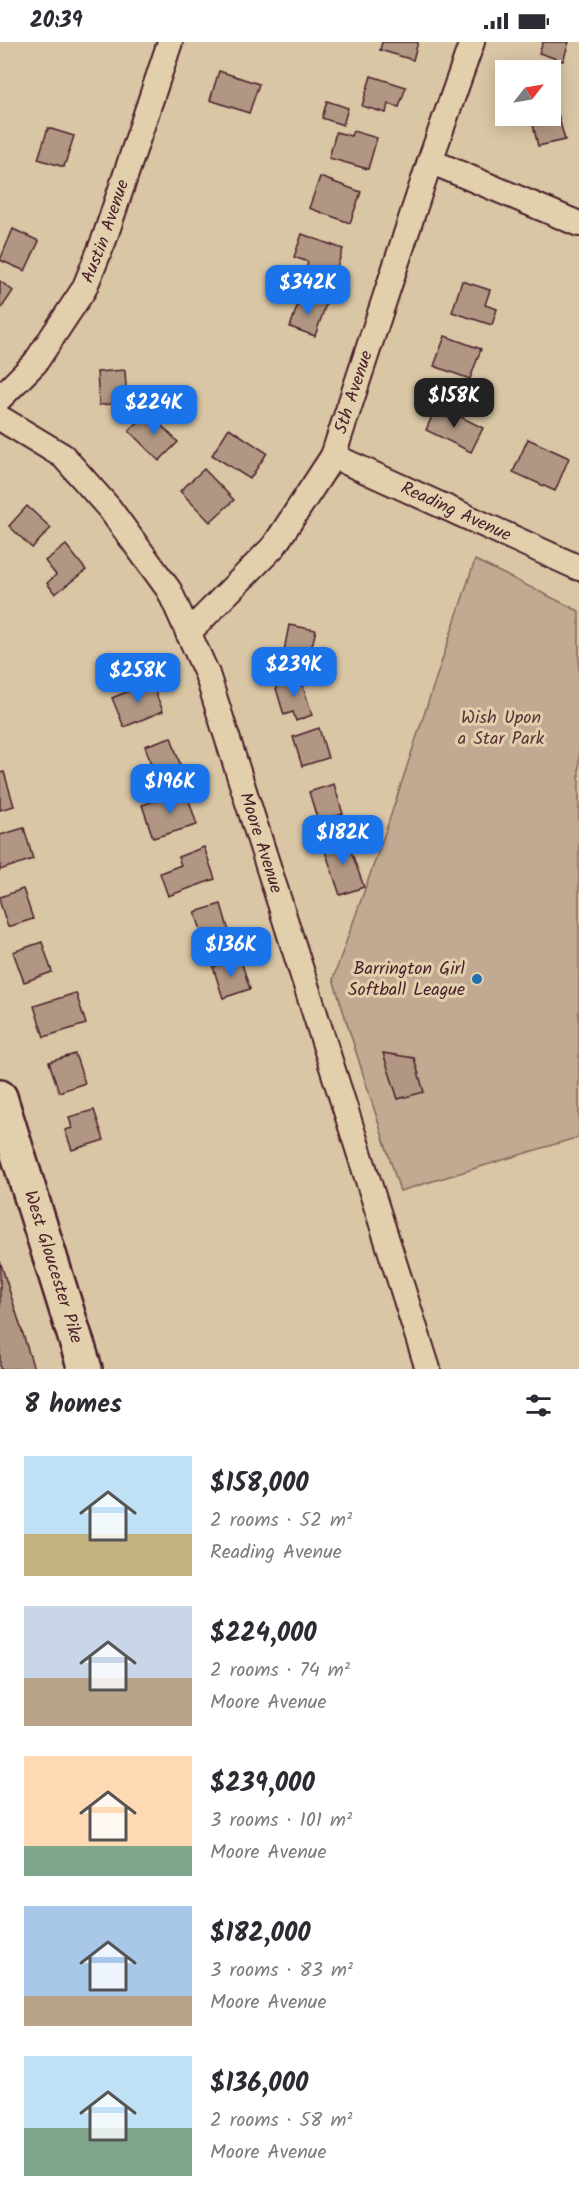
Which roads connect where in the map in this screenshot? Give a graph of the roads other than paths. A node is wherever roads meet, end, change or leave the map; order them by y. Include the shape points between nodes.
1 (170, 42) edge
2 (472, 42) edge
3 (430, 161) junction
4 (579, 224) edge
5 (0, 398) edge
6 (0, 418) edge
7 (333, 456) junction
8 (579, 568) edge
9 (188, 633) junction
10 (0, 1097) edge
11 (85, 1369) edge
12 (428, 1369) edge

1 - 5 street, Austin Avenue via 84,289 35,363
2 - 3 street, 5th Avenue
3 - 4 street
3 - 7 street, 5th Avenue
6 - 9 street, Moore Avenue via 63,456 101,499 169,590
7 - 8 street, Reading Avenue
7 - 9 street, 5th Avenue via 274,546
9 - 12 street, Moore Avenue via 207,674
10 - 11 main road, West Gloucester Pike

